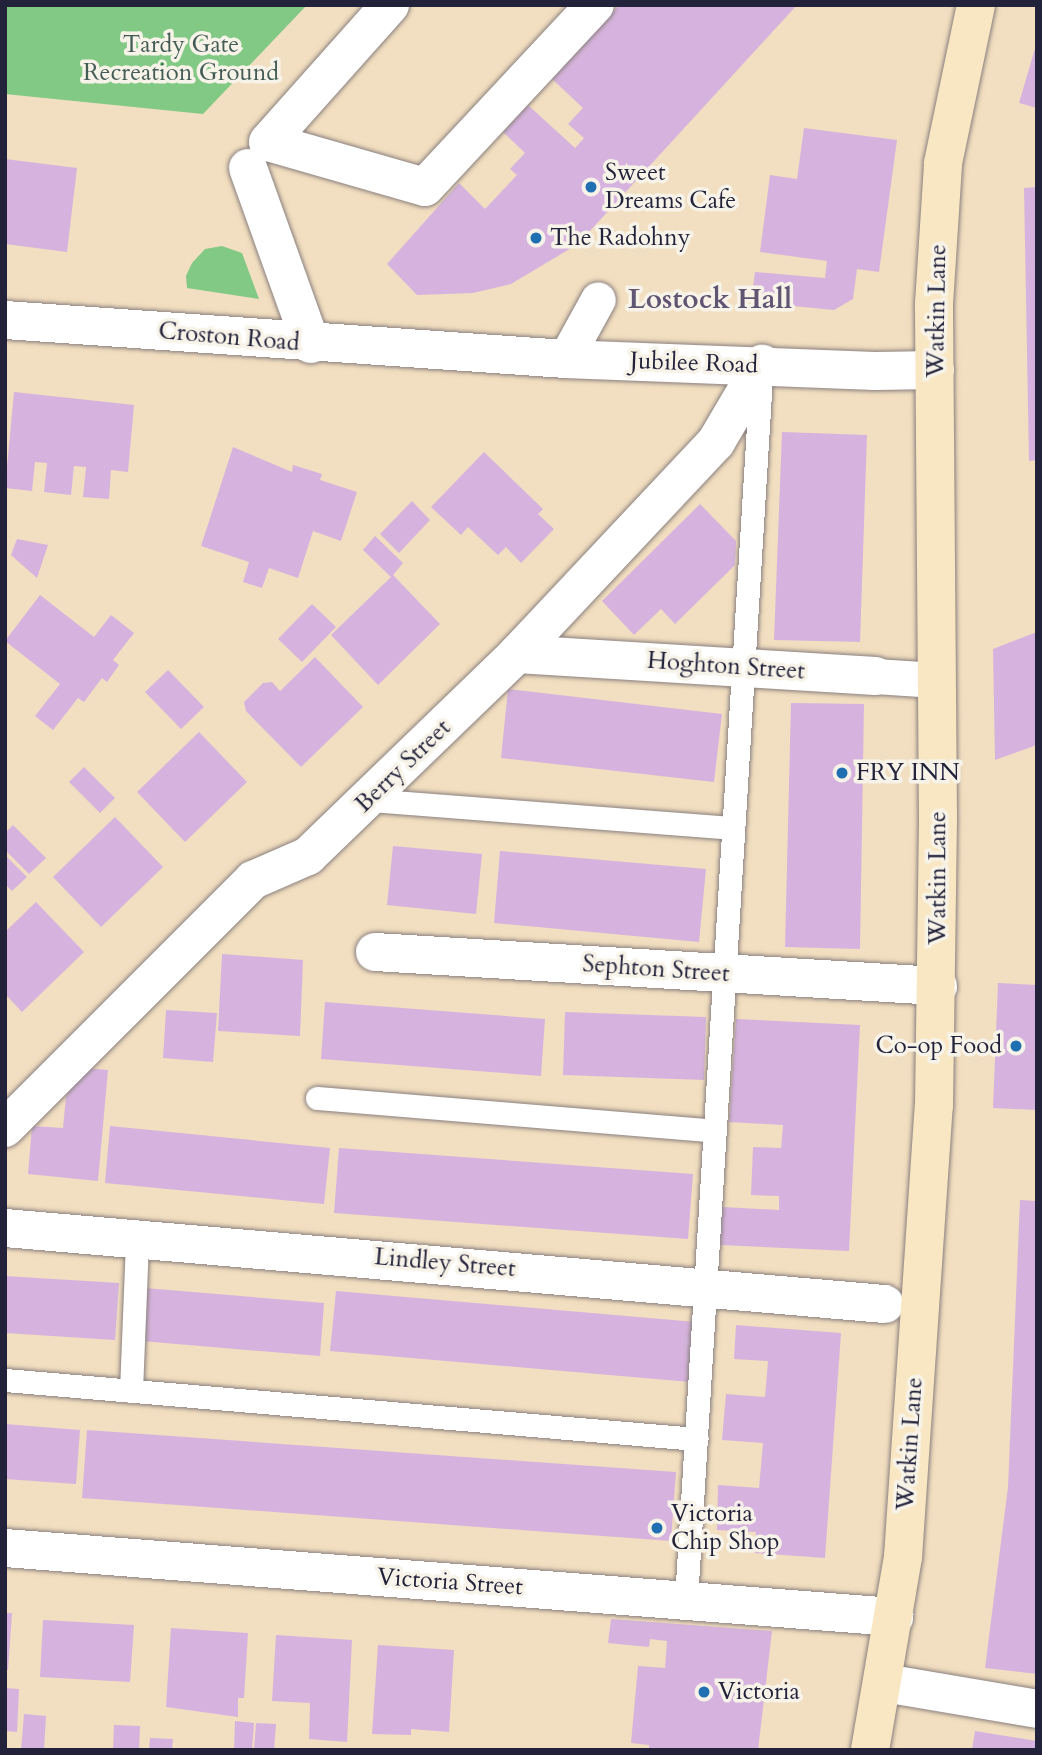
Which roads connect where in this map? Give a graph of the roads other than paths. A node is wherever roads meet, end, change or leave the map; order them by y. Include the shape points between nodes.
1 (390, 5) edge
2 (595, 5) edge
3 (976, 5) edge
4 (248, 168) dead end
5 (598, 299) dead end
6 (5, 320) edge
7 (312, 344) junction
8 (453, 351) joint
9 (565, 359) junction
10 (762, 364) junction
11 (935, 370) junction
12 (517, 654) junction
13 (743, 665) junction
14 (875, 676) joint
15 (936, 680) junction
16 (369, 800) junction
17 (733, 828) junction
18 (375, 952) dead end
19 (724, 973) junction
20 (938, 986) junction
21 (317, 1098) dead end
22 (5, 1128) edge
23 (715, 1131) junction
24 (5, 1228) edge
25 (137, 1242) junction
26 (705, 1286) junction
27 (902, 1306) junction
28 (5, 1380) edge
29 (131, 1391) junction
30 (696, 1439) junction
31 (5, 1548) edge
32 (686, 1600) junction
33 (894, 1617) junction
34 (884, 1683) junction
35 (1037, 1709) edge
36 (870, 1750) edge

1 - 2 street via 268,142 425,187
3 - 11 main road, Watkin Lane via 943,163 934,304
4 - 7 street
5 - 9 street
6 - 7 street, Croston Road
7 - 8 street, Croston Road
8 - 9 street, Jubilee Road
9 - 10 street, Jubilee Road
10 - 11 street, Jubilee Road via 874,372
10 - 12 street, Berry Street via 716,442
10 - 13 lane
11 - 15 main road, Watkin Lane
12 - 13 street, Hoghton Street
12 - 16 street, Berry Street
13 - 14 street, Hoghton Street
13 - 17 lane
14 - 15 street, Hoghton Street
15 - 20 main road, Watkin Lane
16 - 17 lane
16 - 22 street, Berry Street via 308,856 253,880
17 - 19 lane
18 - 19 street, Sephton Street
19 - 20 street, Sephton Street
19 - 23 lane
20 - 27 main road, Watkin Lane
21 - 23 lane
23 - 26 lane
24 - 25 street, Lindley Street
25 - 26 street, Lindley Street
25 - 29 lane
26 - 27 street, Lindley Street
26 - 30 lane
27 - 33 main road, Watkin Lane via 902,1557
28 - 29 lane
29 - 30 lane
30 - 32 lane
31 - 32 street, Victoria Street
32 - 33 street, Victoria Street
33 - 34 main road, Watkin Lane
34 - 35 street
34 - 36 main road, Watkin Lane

